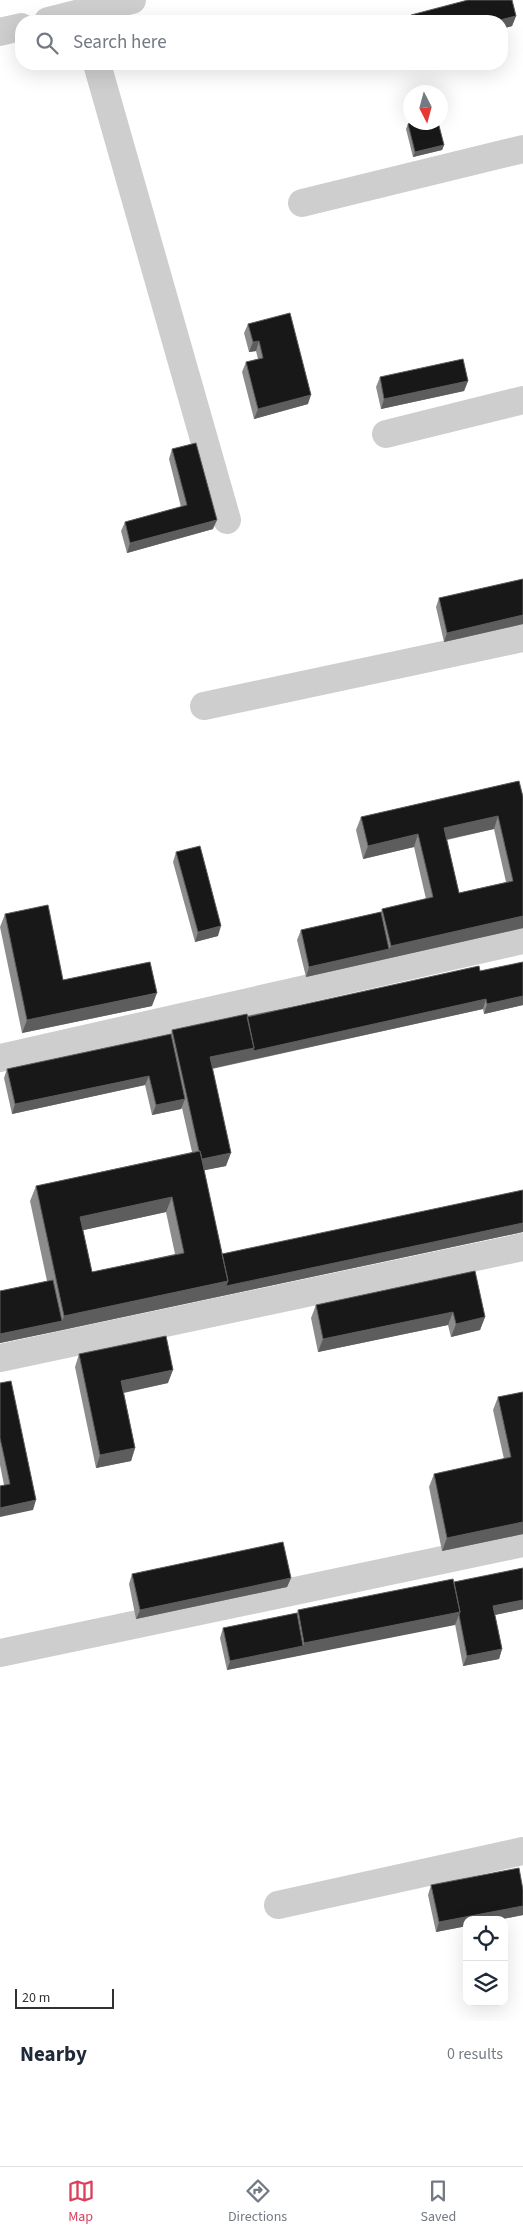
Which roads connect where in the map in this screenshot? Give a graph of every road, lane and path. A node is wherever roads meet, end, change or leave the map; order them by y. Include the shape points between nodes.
1 (132, 0) edge
2 (71, 14) edge
3 (15, 29) edge
4 (0, 32) edge
5 (99, 70) edge
6 (523, 149) edge
7 (302, 203) dead end
8 (523, 400) edge
9 (386, 434) dead end
10 (227, 520) dead end
11 (523, 638) edge
12 (204, 706) dead end
13 (523, 940) edge
14 (0, 1058) edge
15 (523, 1247) edge
16 (0, 1358) edge
17 (523, 1543) edge
18 (0, 1653) edge
19 (523, 1851) edge
20 (278, 1905) dead end

1 - 2 street
3 - 4 street
5 - 10 street
6 - 7 street
8 - 9 street
11 - 12 street
13 - 14 street
15 - 16 street
17 - 18 street
19 - 20 street

